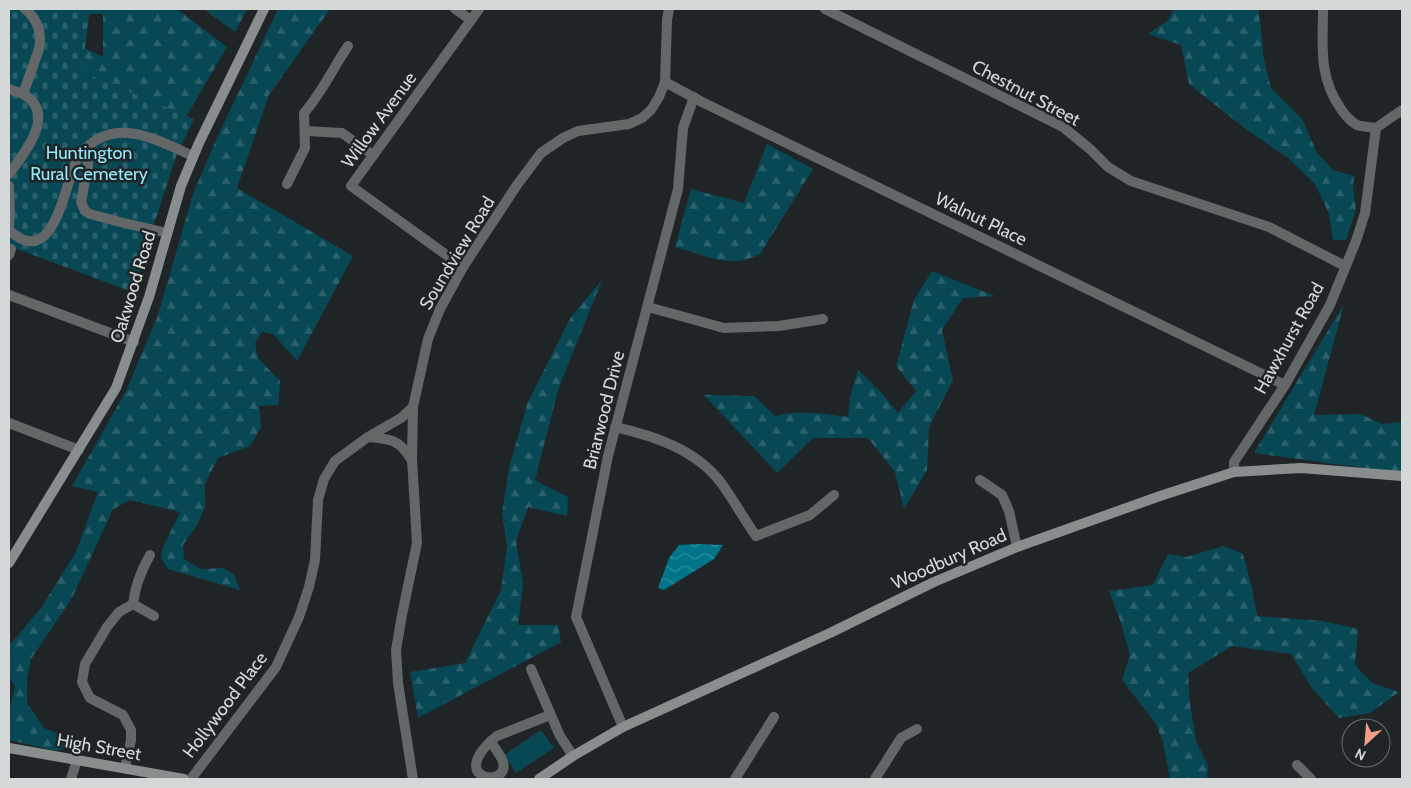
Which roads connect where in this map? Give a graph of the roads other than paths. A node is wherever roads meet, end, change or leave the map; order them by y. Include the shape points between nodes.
1 (25, 9) edge
2 (264, 9) edge
3 (455, 9) edge
4 (479, 9) edge
5 (670, 9) edge
6 (825, 9) edge
7 (1324, 9) edge
8 (471, 20) junction
9 (348, 46) dead end
10 (665, 82) junction
11 (9, 89) edge
12 (23, 94) junction
13 (694, 97) junction
14 (1402, 110) edge
15 (1376, 128) junction
16 (306, 131) junction
17 (81, 153) junction
18 (193, 156) junction
19 (373, 156) junction
20 (9, 174) edge
21 (287, 184) dead end
22 (9, 186) edge
23 (9, 226) edge
24 (9, 230) edge
25 (167, 233) junction
26 (9, 248) edge
27 (9, 255) edge
28 (1345, 266) junction
29 (463, 267) junction
30 (9, 295) edge
31 (648, 308) junction
32 (823, 319) dead end
33 (134, 342) junction
34 (1285, 385) junction
35 (413, 407) junction
36 (9, 423) edge
37 (615, 427) junction
38 (368, 437) junction
39 (79, 450) junction
40 (412, 459) junction
41 (1234, 472) junction
42 (1402, 476) edge
43 (980, 480) dead end
44 (834, 495) dead end
45 (1016, 547) junction
46 (150, 555) dead end
47 (9, 563) edge
48 (132, 604) junction
49 (154, 616) dead end
50 (531, 669) dead end
51 (550, 714) junction
52 (774, 717) dead end
53 (622, 727) junction
54 (917, 729) dead end
55 (491, 741) dead end
56 (9, 748) edge
57 (573, 756) junction
58 (77, 760) junction
59 (1298, 765) dead end
60 (126, 768) junction
61 (71, 779) edge
62 (184, 779) edge
63 (191, 779) edge
64 (413, 779) edge
65 (539, 779) edge
66 (735, 779) edge
67 (875, 779) edge
68 (1311, 779) edge

1 - 12 street via 36,20 40,42
2 - 18 main road, Oakwood Road
3 - 8 street
4 - 8 street, Willow Avenue
5 - 10 street, Soundview Road
6 - 28 street, Chestnut Street via 1063,127 1108,167 1131,181 1269,227
7 - 15 street via 1322,48 1326,81 1332,97 1356,124
8 - 19 street, Willow Avenue
9 - 16 street via 315,101 304,113
10 - 13 street, Walnut Place
10 - 29 street, Soundview Road via 651,110 642,118 629,124 578,131 541,153
11 - 12 street
12 - 20 street via 35,105 37,126 32,141
13 - 31 street, Briarwood Drive via 683,128 678,189
13 - 34 street, Walnut Place
14 - 15 street
15 - 28 street, Hawxhurst Road via 1365,213
16 - 19 street via 342,133
16 - 21 street via 305,148
17 - 18 street via 110,134 129,132
17 - 24 street via 56,218 45,236 34,242 22,240
17 - 25 street via 88,162 81,202 85,211
18 - 25 main road, Oakwood Road via 180,186
19 - 29 street, Willow Avenue via 351,186
22 - 23 street
25 - 33 main road, Oakwood Road
26 - 27 street
28 - 34 street, Hawxhurst Road via 1330,305
29 - 35 street, Soundview Road via 428,339
30 - 33 street
31 - 32 street via 724,328 779,326
31 - 37 street, Briarwood Drive
33 - 39 main road, Oakwood Road via 116,388
34 - 41 street, Hawxhurst Road via 1234,462
35 - 38 street, Hollywood Place
35 - 40 street, Soundview Road
36 - 39 street
37 - 44 street via 671,444 699,461 721,483 756,536 810,515
37 - 53 street, Briarwood Drive via 576,617
38 - 40 street via 388,439 404,447
38 - 63 street, Hollywood Place via 336,462 324,479 318,500 315,560 309,587 279,661
39 - 47 main road, Oakwood Road
40 - 64 street, Soundview Road via 417,543 396,650
41 - 42 main road, Woodbury Road via 1301,468
41 - 45 main road, Woodbury Road
43 - 45 street via 1002,495 1009,511
45 - 53 main road, Woodbury Road
46 - 48 street via 134,586
48 - 49 street
48 - 60 street via 119,612 107,627 85,664 82,682 90,698 123,715 131,730
50 - 51 street
51 - 55 street
51 - 57 street
52 - 66 street
53 - 57 main road, Woodbury Road
54 - 67 street via 901,738
56 - 58 main road, High Street
57 - 65 main road, Woodbury Road
58 - 60 main road, High Street
58 - 61 street
59 - 68 street
60 - 62 main road, High Street

